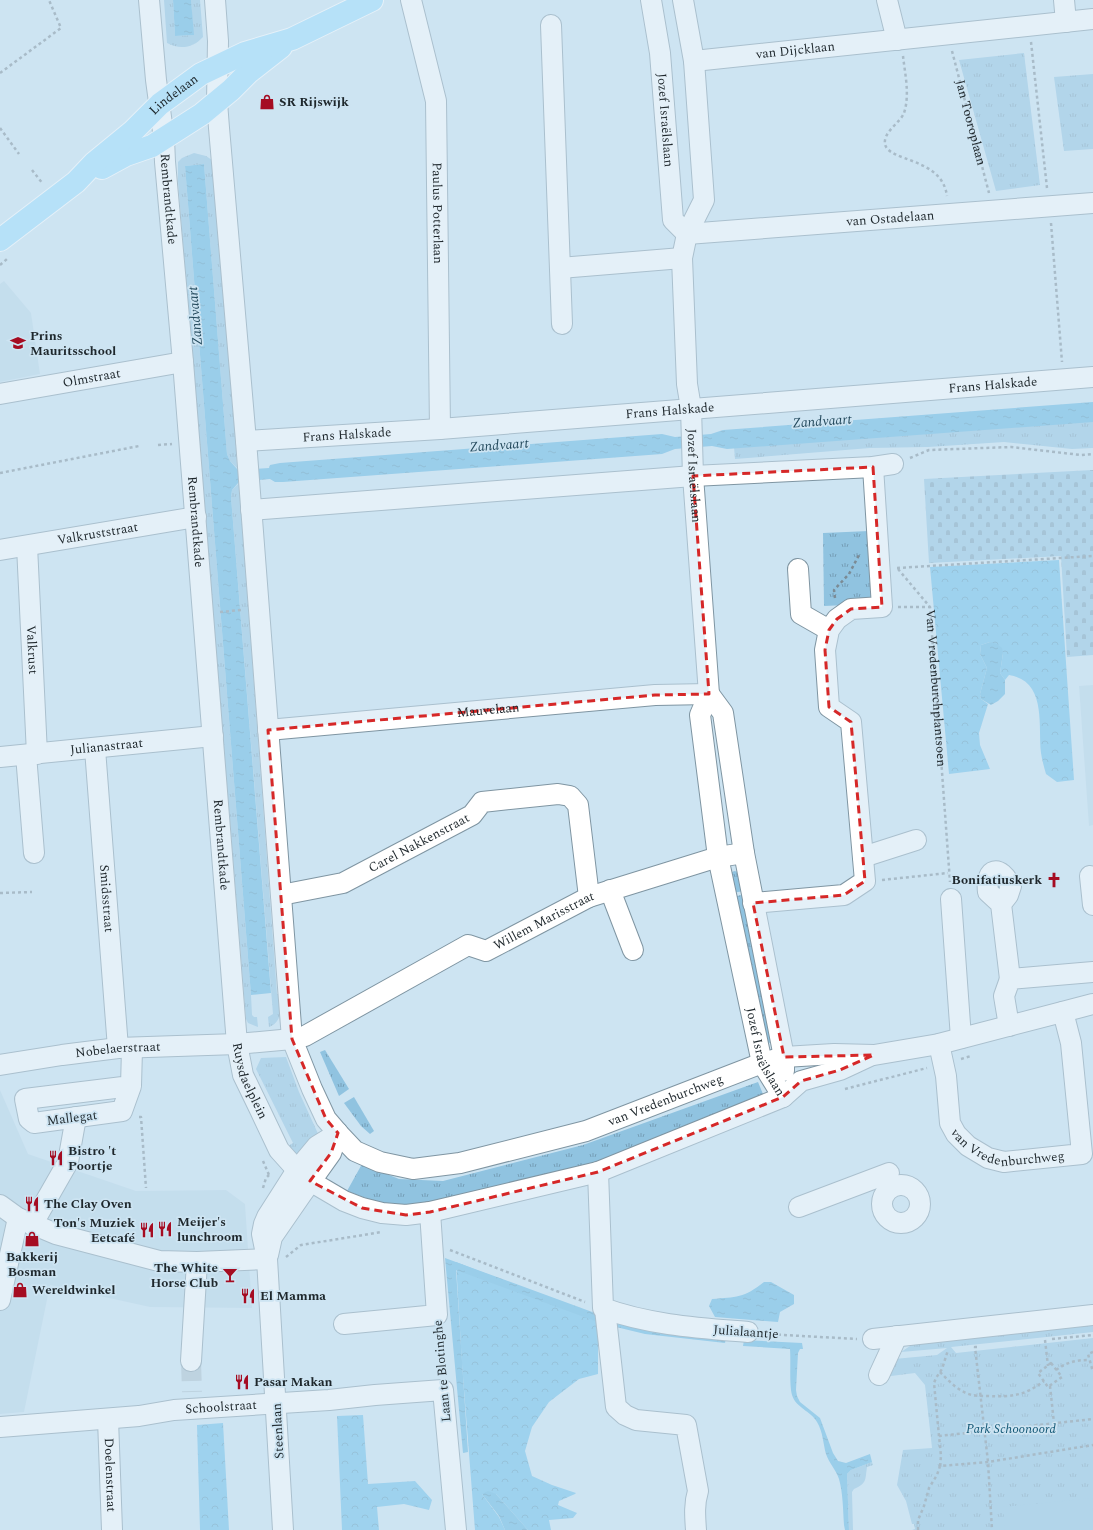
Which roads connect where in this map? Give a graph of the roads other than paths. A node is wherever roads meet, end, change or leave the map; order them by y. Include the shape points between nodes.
1 (149, 0) edge
2 (215, 0) edge
3 (372, 0) edge
4 (412, 0) edge
5 (651, 0) edge
6 (683, 0) edge
7 (887, 0) edge
8 (1064, 0) edge
9 (1093, 19) edge
10 (1066, 22) junction
11 (551, 25) dead end
12 (292, 39) junction
13 (896, 40) junction
14 (694, 61) junction
15 (218, 65) junction
16 (218, 102) junction
17 (160, 104) junction
18 (164, 139) junction
19 (76, 182) junction
20 (1093, 204) edge
21 (687, 234) junction
22 (0, 240) edge
23 (682, 258) junction
24 (560, 268) junction
25 (562, 324) dead end
26 (183, 362) junction
27 (1093, 377) edge
28 (0, 394) edge
29 (691, 412) junction
30 (440, 429) junction
31 (246, 441) junction
32 (893, 464) road end
33 (693, 467) junction
34 (873, 467) junction
35 (251, 510) junction
36 (196, 517) junction
37 (27, 546) junction
38 (0, 550) edge
39 (798, 569) dead end
40 (833, 624) junction
41 (709, 694) junction
42 (268, 730) junction
43 (213, 736) junction
44 (95, 749) junction
45 (31, 754) junction
46 (0, 757) edge
47 (916, 840) dead end
48 (34, 853) dead end
49 (744, 854) junction
50 (718, 857) junction
51 (863, 857) junction
52 (1090, 876) dead end
53 (610, 890) junction
54 (281, 895) junction
55 (589, 897) junction
56 (951, 899) road end
57 (754, 903) junction
58 (1001, 904) dead end
59 (1093, 905) edge
60 (633, 950) dead end
61 (1093, 972) edge
62 (1010, 979) junction
63 (1093, 1004) edge
64 (1063, 1012) junction
65 (1009, 1026) junction
66 (961, 1038) junction
67 (292, 1039) junction
68 (238, 1044) junction
69 (938, 1044) junction
70 (125, 1048) junction
71 (874, 1055) junction
72 (784, 1057) junction
73 (762, 1063) junction
74 (0, 1065) edge
75 (131, 1086) junction
76 (783, 1097) junction
77 (76, 1117) junction
78 (338, 1133) junction
79 (1087, 1154) edge
80 (598, 1172) junction
81 (304, 1175) junction
82 (892, 1179) dead end
83 (0, 1205) edge
84 (799, 1207) dead end
85 (430, 1212) junction
86 (25, 1222) junction
87 (276, 1259) junction
88 (197, 1262) junction
89 (0, 1300) edge
90 (604, 1309) junction
91 (1093, 1315) edge
92 (344, 1324) dead end
93 (748, 1332) road end
94 (897, 1336) junction
95 (873, 1339) road end
96 (191, 1360) tunnel mouth
97 (879, 1375) dead end
98 (443, 1390) joint
99 (276, 1403) junction
100 (108, 1419) junction
101 (0, 1427) edge
102 (112, 1530) edge
103 (283, 1530) edge
104 (456, 1530) edge
105 (696, 1530) edge

1 - 17 street, Rembrandtkade
2 - 15 street
3 - 12 main road, Lindelaan
4 - 30 street, Paulus Potterlaan via 436,101
5 - 21 street, Jozef Israëlslaan via 660,53 673,220
6 - 14 street, Jozef Israëlslaan
7 - 13 street
8 - 10 street
9 - 10 street, van Dijcklaan
10 - 13 street, van Dijcklaan
11 - 24 street
12 - 15 main road, Lindelaan via 245,53
12 - 16 main road, Lindelaan via 249,72
13 - 14 street, van Dijcklaan
14 - 21 street, Jozef Israëlslaan via 704,200
15 - 16 street
15 - 17 main road, Lindelaan via 201,74
16 - 18 main road, Lindelaan
16 - 31 street
17 - 18 street, Rembrandtkade
17 - 19 main road, Lindelaan
18 - 19 main road, Lindelaan via 126,155
18 - 26 street, Rembrandtkade
19 - 22 main road, Lindelaan
20 - 21 street, van Ostadelaan
21 - 23 street, Jozef Israëlslaan
23 - 24 street
23 - 29 street, Jozef Israëlslaan via 687,384
24 - 25 street
26 - 28 street, Olmstraat
26 - 36 street, Rembrandtkade
27 - 29 street, Frans Halskade
29 - 30 street, Frans Halskade
29 - 33 street, Jozef Israëlslaan
30 - 31 street, Frans Halskade
31 - 35 street
32 - 34 street
33 - 34 street
33 - 35 street
33 - 41 street, Jozef Israëlslaan
34 - 40 street via 882,607 851,609
35 - 42 street
36 - 37 street, Valkruststraat
36 - 43 street, Rembrandtkade
37 - 38 street, Valkruststraat
37 - 45 street, Valkrust
39 - 40 street via 801,614
40 - 51 street via 825,650 830,707 851,722
41 - 42 street, Mauvelaan via 655,695
41 - 49 street, Jozef Israëlslaan via 723,713
41 - 50 street, Jozef Israëlslaan via 700,715
42 - 54 street
43 - 44 street, Julianastraat
43 - 68 street, Rembrandtkade
44 - 45 street, Julianastraat
44 - 70 street, Smidsstraat
45 - 46 street, Julianastraat
45 - 48 street, Valkrust
47 - 51 street
49 - 50 street, Willem Marisstraat
49 - 57 street, Jozef Israëlslaan
50 - 53 street, Willem Marisstraat
50 - 73 street, Jozef Israëlslaan
51 - 57 street via 865,881 844,895
52 - 59 street
53 - 55 street, Willem Marisstraat
53 - 60 street
54 - 55 street, Carel Nakkenstraat via 343,883 472,815 482,802 558,794 570,796 578,805
54 - 67 street
55 - 67 street, Willem Marisstraat via 486,951 468,945 305,1036
56 - 66 street
57 - 72 street, Jozef Israëlslaan
58 - 62 street
61 - 62 street
62 - 65 street via 1004,996
63 - 64 street, van Vredenburchweg
64 - 65 street, van Vredenburchweg
64 - 79 street, van Vredenburchweg via 1071,1043
65 - 66 street, van Vredenburchweg
66 - 69 street, van Vredenburchweg
67 - 68 street, Ruysdaelplein
67 - 78 street via 326,1119
68 - 70 street, Nobelaerstraat
68 - 81 street, Ruysdaelplein via 243,1075 279,1150
69 - 71 street, van Vredenburchweg
69 - 79 street, van Vredenburchweg via 946,1076 950,1123 956,1134 968,1146 988,1158 1004,1162
70 - 74 street, Nobelaerstraat
70 - 75 street
71 - 72 street, van Vredenburchweg
71 - 76 street, van Vredenburchweg via 840,1070 801,1081
72 - 73 street, van Vredenburchweg
72 - 76 street, Jozef Israëlslaan
73 - 76 street, Jozef Israëlslaan
73 - 78 street, van Vredenburchweg via 586,1131 460,1163 413,1169 380,1162 355,1151
75 - 77 street, Mallegat via 122,1111
75 - 77 street, Mallegat via 25,1099 29,1120 34,1123
76 - 80 street, van Vredenburchweg
77 - 86 street via 68,1162
78 - 81 street via 317,1146
80 - 85 street, van Vredenburchweg
80 - 90 street
81 - 85 street, Ruysdaelplein via 362,1208 406,1215
81 - 87 street, Steenlaan via 272,1237
82 - 84 street
83 - 86 street
85 - 92 street, Laan te Blotinghe via 437,1315
86 - 88 street via 56,1234 159,1261
86 - 89 street
87 - 88 street
87 - 99 street, Steenlaan
88 - 96 street
90 - 93 street, Julialaantje via 661,1323
90 - 105 street via 616,1407 636,1420 686,1425 698,1491 694,1512
91 - 94 street
94 - 95 street
94 - 97 street
98 - 99 street, Schoolstraat
98 - 104 street, Laan te Blotinghe
99 - 100 street, Schoolstraat via 193,1401 174,1410
99 - 103 street, Steenlaan
100 - 101 street, Schoolstraat
100 - 102 street, Doelenstraat

